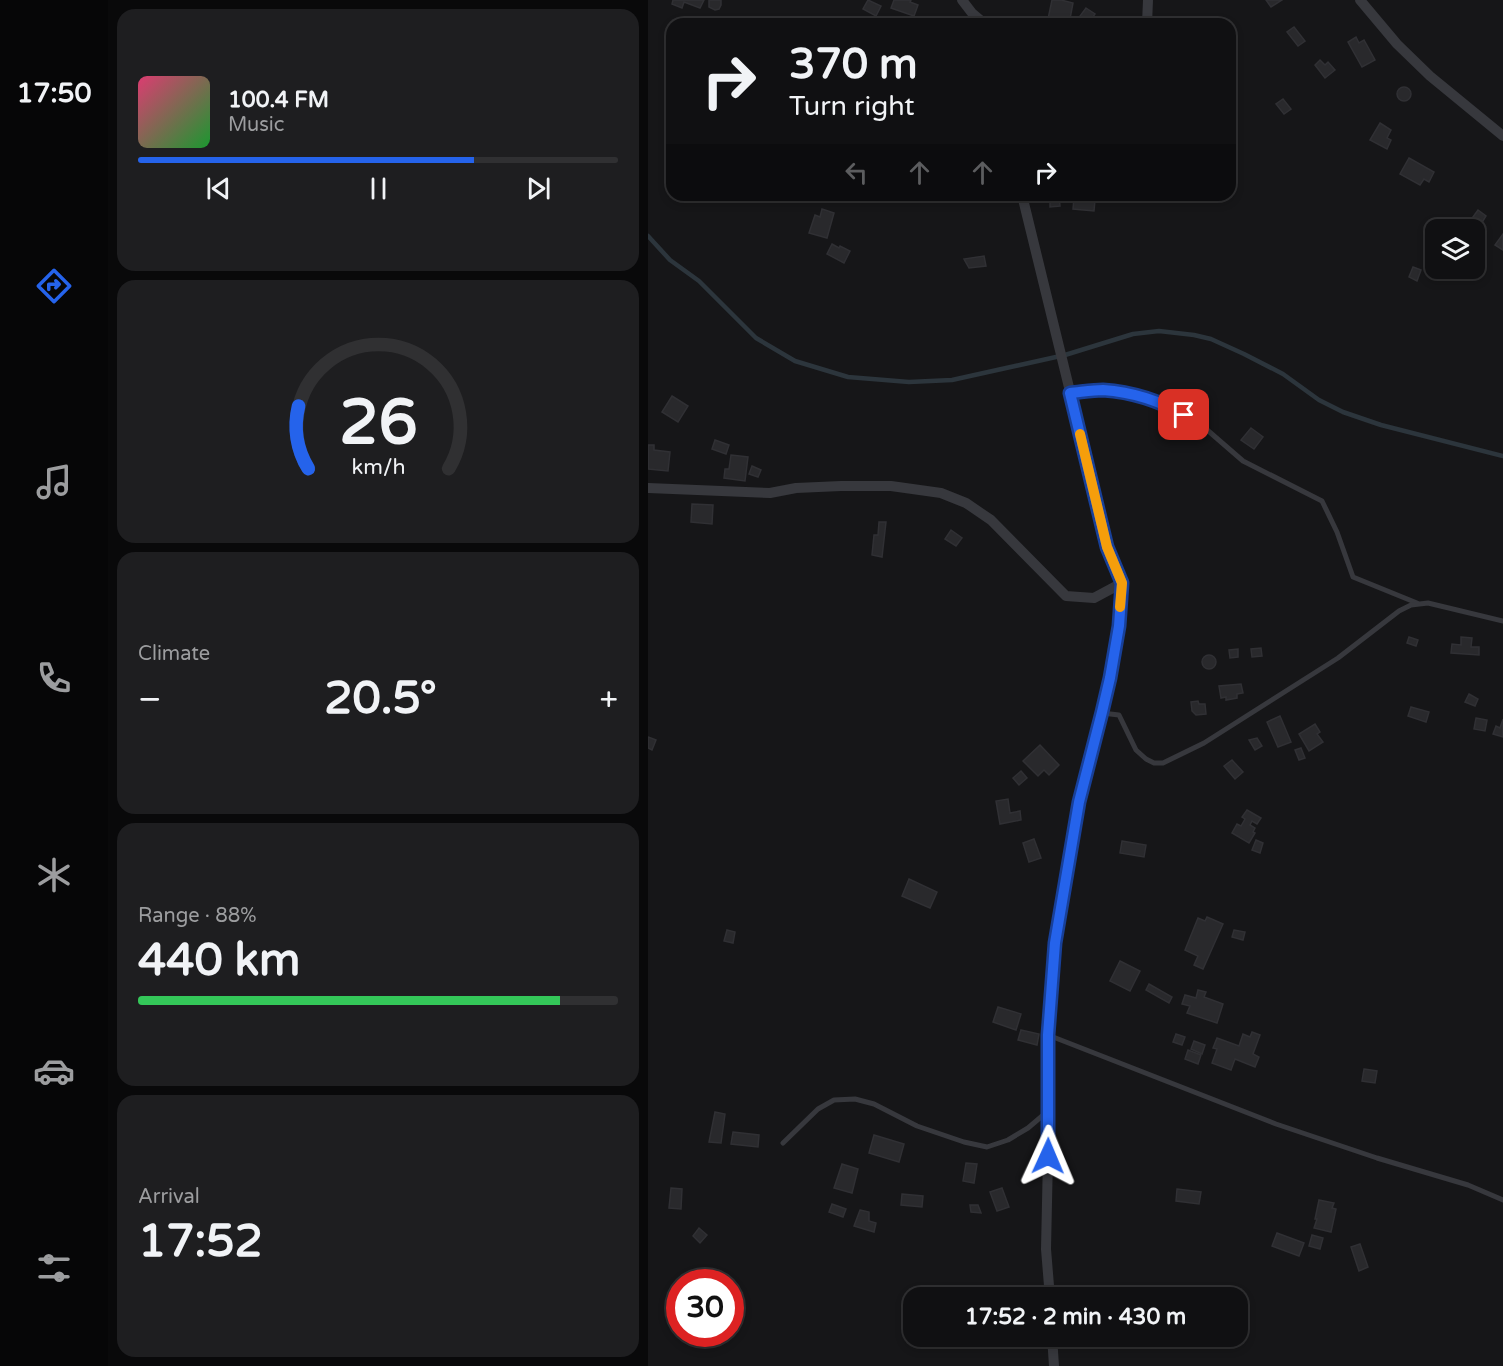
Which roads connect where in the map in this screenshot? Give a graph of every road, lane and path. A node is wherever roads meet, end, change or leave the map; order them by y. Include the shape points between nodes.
1 (962, 0) edge
2 (1148, 0) edge
3 (1360, 0) edge
4 (978, 18) edge
5 (1146, 18) edge
6 (1503, 136) edge
7 (1024, 201) edge
8 (1070, 393) junction
9 (648, 488) edge
10 (1122, 583) junction
11 (1419, 604) junction
12 (1503, 621) edge
13 (1102, 712) junction
14 (1048, 1035) junction
15 (1049, 1110) junction
16 (783, 1143) dead end
17 (1503, 1200) edge
18 (1049, 1287) edge
19 (1053, 1347) edge
20 (1054, 1366) edge

1 - 4 street
2 - 5 street
3 - 6 street via 1430,76
7 - 8 street
8 - 10 street via 1107,547
8 - 11 lane via 1103,390 1140,396 1198,422 1243,461 1322,501 1353,577
9 - 10 street via 770,493 796,488 891,486 941,493 966,502 991,520 1066,596 1094,598
10 - 13 street via 1119,626
11 - 12 lane
11 - 13 lane via 1399,610 1338,658 1204,743 1163,763 1154,763 1136,750 1119,715
13 - 14 street via 1079,802 1055,943
14 - 15 street
14 - 17 lane via 1276,1124 1468,1185
15 - 16 lane via 1008,1140 987,1147 917,1126 874,1104 855,1099 834,1100 818,1109
15 - 18 street via 1046,1249
19 - 20 street

